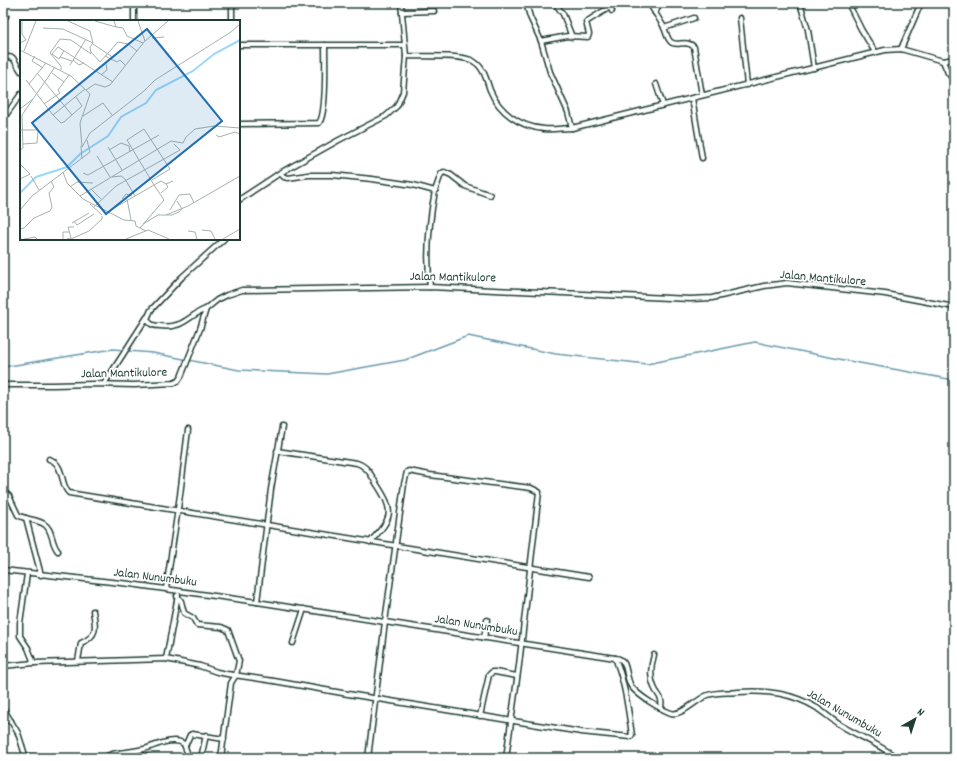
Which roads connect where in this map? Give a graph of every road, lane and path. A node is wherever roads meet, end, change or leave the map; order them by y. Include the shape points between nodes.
1 (134, 3) edge
2 (232, 3) edge
3 (401, 3) edge
4 (526, 3) edge
5 (555, 3) edge
6 (649, 3) edge
7 (660, 3) edge
8 (800, 3) edge
9 (848, 3) edge
10 (921, 3) edge
11 (610, 7) edge
12 (434, 11) dead end
13 (402, 12) junction
14 (654, 12) junction
15 (694, 18) dead end
16 (740, 18) dead end
17 (134, 20) edge
18 (232, 20) edge
19 (664, 28) junction
20 (572, 37) junction
21 (541, 41) junction
22 (240, 44) edge
23 (325, 45) junction
24 (404, 45) junction
25 (901, 49) junction
26 (875, 52) junction
27 (3, 56) edge
28 (406, 56) junction
29 (954, 59) edge
30 (943, 61) junction
31 (814, 68) junction
32 (20, 69) edge
33 (954, 80) edge
34 (656, 84) dead end
35 (747, 85) junction
36 (20, 95) edge
37 (702, 95) junction
38 (692, 98) junction
39 (663, 105) junction
40 (3, 119) edge
41 (240, 124) edge
42 (572, 128) junction
43 (702, 158) dead end
44 (280, 173) junction
45 (435, 191) junction
46 (490, 195) dead end
47 (240, 199) edge
48 (223, 240) edge
49 (430, 287) junction
50 (954, 306) edge
51 (206, 309) junction
52 (147, 316) junction
53 (104, 384) junction
54 (3, 385) edge
55 (282, 427) dead end
56 (188, 430) dead end
57 (277, 451) junction
58 (49, 459) dead end
59 (3, 491) edge
60 (178, 511) junction
61 (26, 518) junction
62 (266, 524) junction
63 (370, 542) junction
64 (396, 546) junction
65 (58, 551) dead end
66 (530, 567) junction
67 (3, 570) edge
68 (27, 574) junction
69 (41, 575) junction
70 (589, 577) dead end
71 (166, 589) junction
72 (179, 591) junction
73 (178, 596) junction
74 (257, 602) junction
75 (304, 609) junction
76 (93, 611) dead end
77 (487, 620) dead end
78 (385, 622) junction
79 (484, 638) junction
80 (294, 643) dead end
81 (521, 643) junction
82 (654, 656) dead end
83 (615, 658) junction
84 (166, 659) junction
85 (78, 661) junction
86 (34, 663) junction
87 (3, 666) edge
88 (236, 675) junction
89 (517, 676) junction
90 (376, 699) junction
91 (3, 708) edge
92 (661, 708) junction
93 (480, 716) junction
94 (3, 720) edge
95 (11, 721) junction
96 (510, 721) junction
97 (206, 735) junction
98 (224, 739) junction
99 (186, 749) junction
100 (119, 753) junction
101 (26, 757) edge
102 (45, 758) edge
103 (104, 758) edge
104 (151, 758) edge
105 (183, 758) edge
106 (189, 758) edge
107 (201, 758) edge
108 (221, 758) edge
109 (368, 758) edge
110 (506, 758) edge
111 (897, 758) edge

1 - 17 street
2 - 18 street
3 - 13 street
4 - 21 street
5 - 20 street via 563,14
6 - 14 street
7 - 14 street
8 - 31 street via 808,30
9 - 26 street
10 - 25 street
11 - 20 street via 586,22 588,37
12 - 13 street
13 - 24 street
14 - 19 street
15 - 19 street
16 - 35 street
19 - 37 street via 671,42 685,42 694,47
20 - 21 street
21 - 42 street via 548,67 563,98
22 - 23 street
23 - 24 street
23 - 41 street via 324,104 319,123
24 - 28 street
25 - 26 street
25 - 30 street
26 - 31 street
27 - 32 street via 13,58
28 - 42 street via 455,57 471,60 484,72 495,100 510,117 529,127
28 - 44 street via 403,92 393,111
29 - 30 street
30 - 33 street
31 - 35 street
34 - 39 street
35 - 37 street
36 - 40 street
37 - 38 street
38 - 39 street
38 - 43 street
39 - 42 street
44 - 45 street via 288,178 320,175 358,177
44 - 47 street
45 - 46 street via 444,172 465,186
45 - 49 street via 429,241
48 - 52 street via 182,277
49 - 50 street, Jalan Mantikulore via 690,299 712,298 787,283 885,294
49 - 51 street, Jalan Mantikulore via 242,290 217,300
51 - 52 street via 182,324 172,327 150,324
51 - 53 street, Jalan Mantikulore via 204,320 178,381 134,385
52 - 53 street
53 - 54 street, Jalan Mantikulore
55 - 57 street
56 - 60 street
57 - 62 street
57 - 63 street via 364,466 383,493 389,512 386,524
58 - 60 street via 57,463 65,490 69,493
59 - 61 street via 9,496 18,515
60 - 62 street
60 - 71 street
61 - 65 street via 35,519 46,525
61 - 69 street
62 - 63 street
62 - 74 street
63 - 64 street
64 - 66 street
64 - 66 street via 408,471 531,488 538,492 539,496
64 - 78 street
66 - 70 street
66 - 81 street
67 - 68 street, Jalan Nunumbuku
68 - 69 street, Jalan Nunumbuku
68 - 86 street via 20,636
69 - 71 street, Jalan Nunumbuku
71 - 72 street, Jalan Nunumbuku
72 - 73 street
72 - 74 street, Jalan Nunumbuku
73 - 84 street
73 - 88 street via 184,613 193,618 197,625 228,630 239,661
74 - 75 street, Jalan Nunumbuku
75 - 78 street, Jalan Nunumbuku
75 - 80 street
76 - 85 street via 96,628 92,636 81,642
77 - 79 street
78 - 79 street, Jalan Nunumbuku
78 - 90 street
79 - 81 street, Jalan Nunumbuku
81 - 83 street, Jalan Nunumbuku
81 - 89 street
82 - 92 street via 652,681 662,699
83 - 92 street, Jalan Nunumbuku via 622,660 631,686
83 - 96 street via 628,707 631,736 581,732
84 - 85 street
84 - 88 street
85 - 86 street
86 - 87 street
88 - 90 street
88 - 98 street via 231,683
89 - 93 street via 495,672 489,675
89 - 96 street
90 - 93 street
90 - 109 street
91 - 95 street
92 - 111 street, Jalan Nunumbuku via 676,714 708,695 749,691 777,692 817,708 841,726
93 - 96 street
94 - 95 street
95 - 101 street
96 - 110 street
97 - 98 street
97 - 99 street via 190,735
97 - 107 street
98 - 108 street
99 - 100 street via 182,742 171,742
99 - 105 street
99 - 106 street
100 - 103 street
100 - 104 street
101 - 102 street

